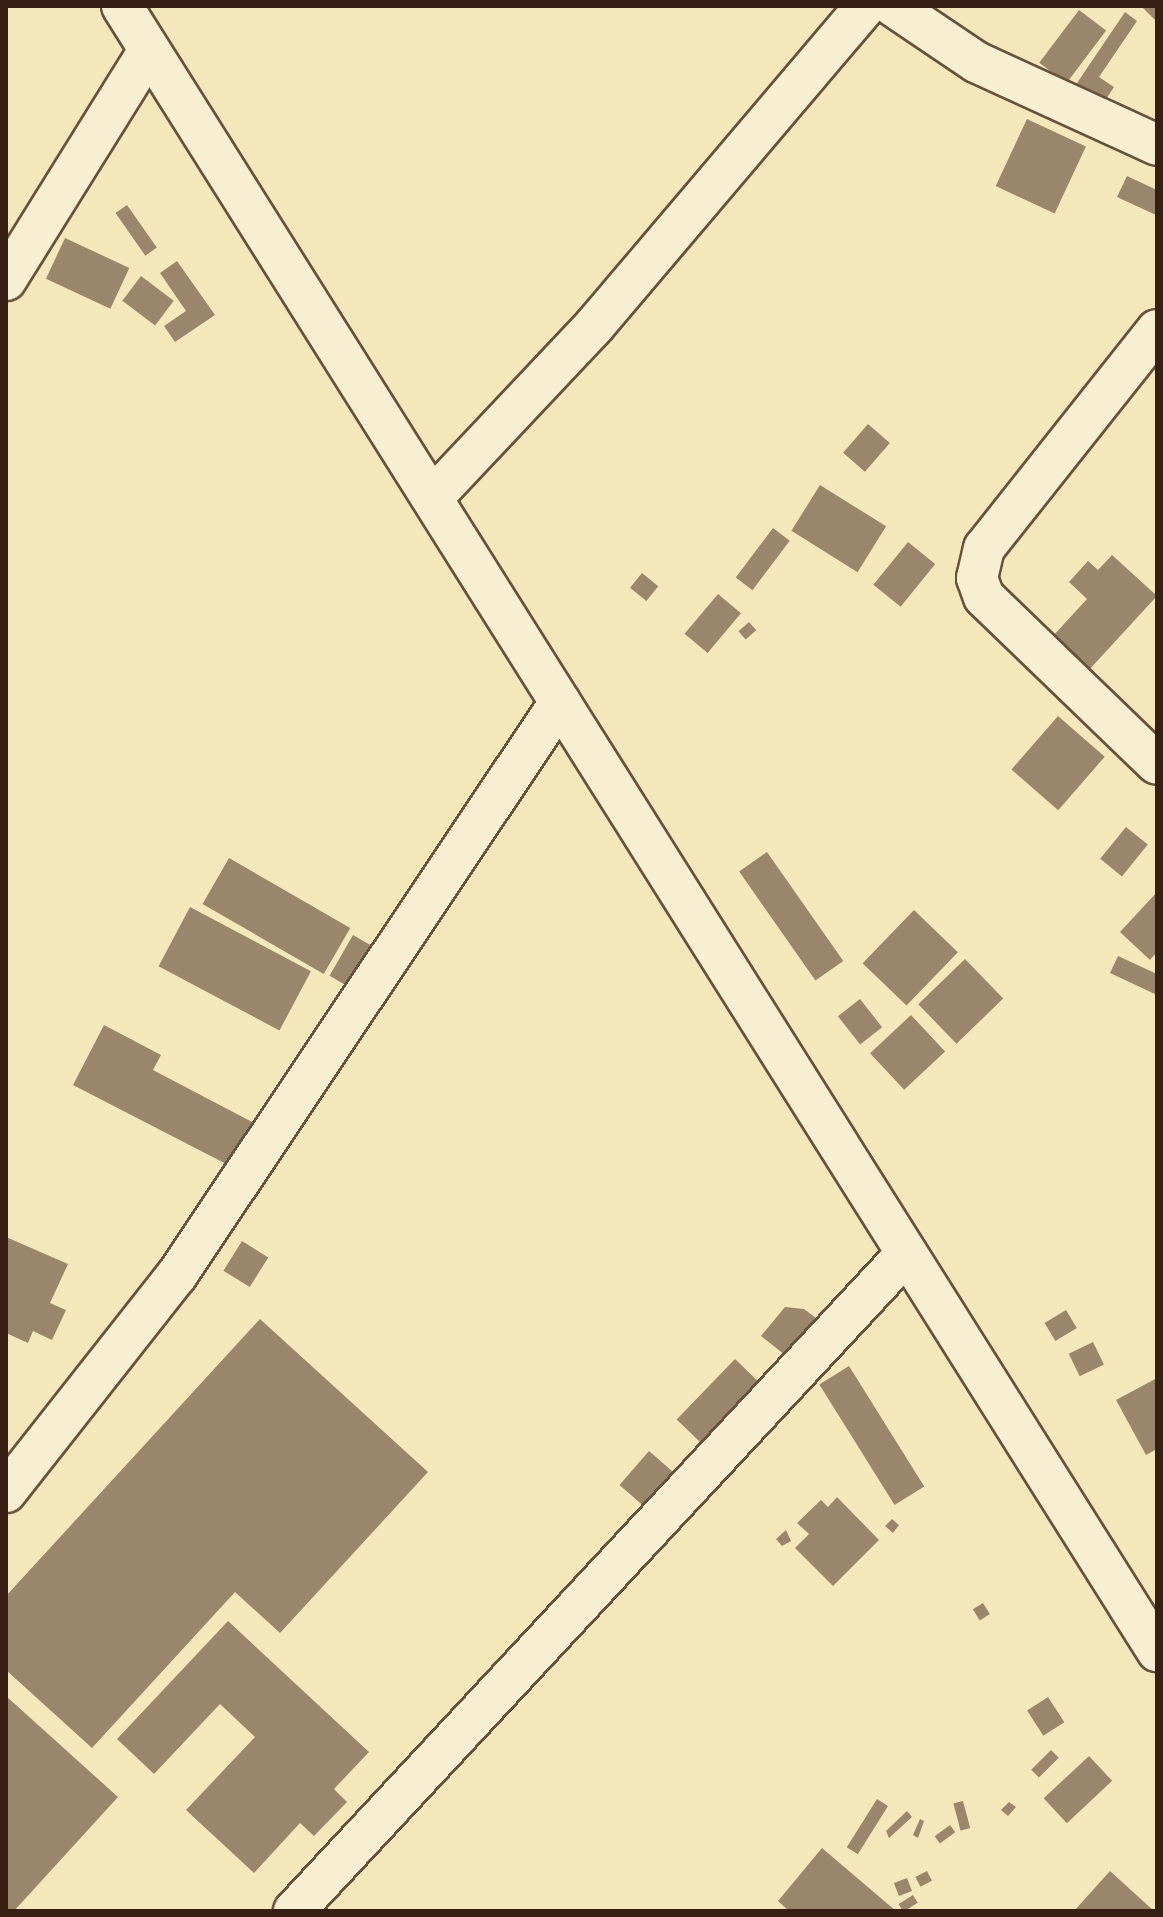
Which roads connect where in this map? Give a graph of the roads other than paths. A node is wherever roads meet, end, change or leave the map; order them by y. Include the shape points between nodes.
1 (122, 6) edge
2 (866, 6) edge
3 (893, 6) edge
4 (148, 52) junction
5 (1157, 145) edge
6 (6, 280) edge
7 (1157, 330) edge
8 (434, 496) junction
9 (560, 702) junction
10 (1157, 764) edge
11 (905, 1255) junction
12 (6, 1492) edge
13 (1157, 1651) edge
14 (294, 1911) edge

1 - 4 street
2 - 8 street via 595,325
3 - 5 street via 976,62
4 - 6 street
4 - 8 street
7 - 10 street via 984,548 977,578 984,597
8 - 9 street
9 - 11 street
9 - 12 street via 177,1275
11 - 13 street
11 - 14 street

